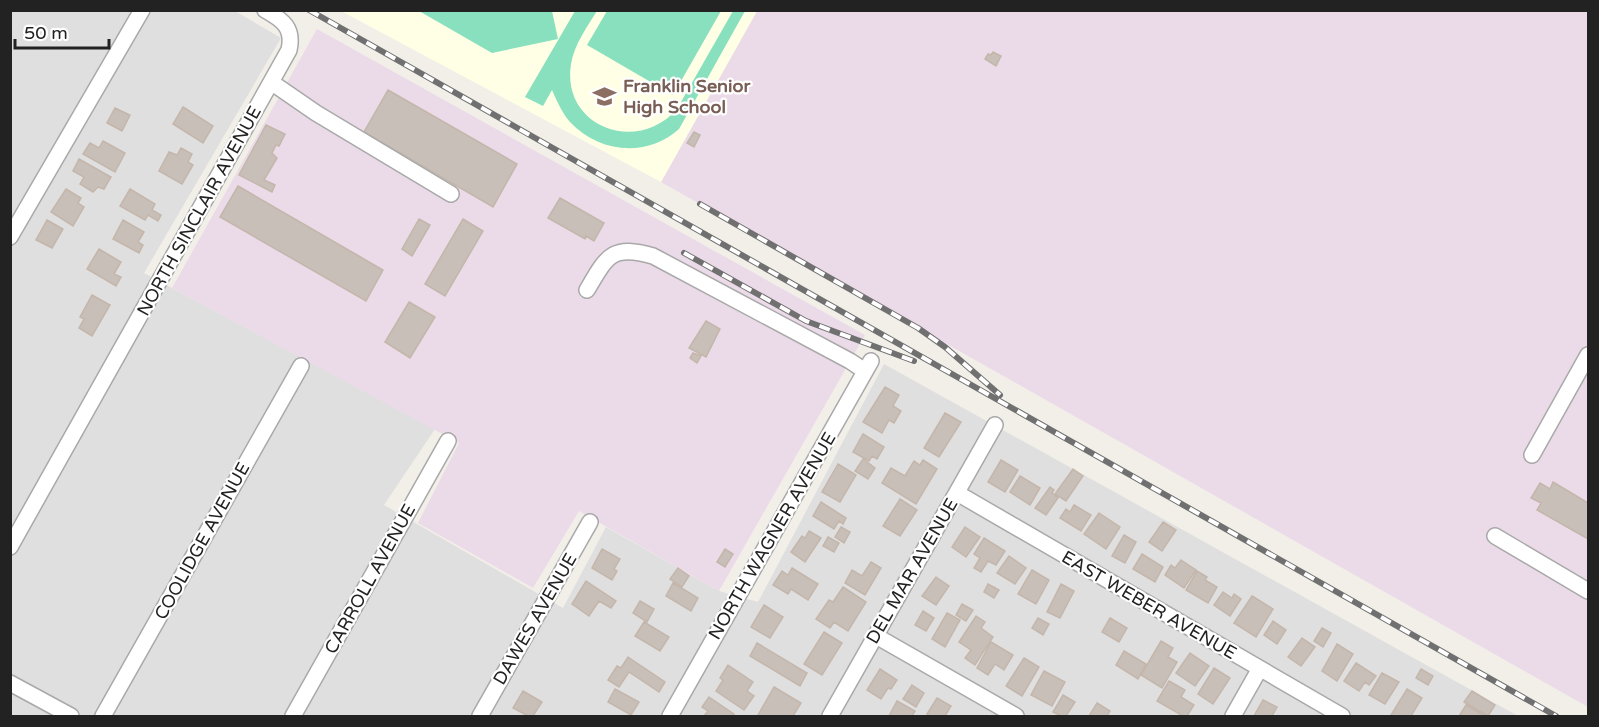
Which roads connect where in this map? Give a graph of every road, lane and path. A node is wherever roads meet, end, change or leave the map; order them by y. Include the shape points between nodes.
1 (142, 10) edge
2 (265, 10) edge
3 (270, 82) junction
4 (451, 194) dead end
5 (10, 237) edge
6 (586, 290) dead end
7 (1588, 355) edge
8 (301, 366) dead end
9 (995, 426) dead end
10 (448, 441) dead end
11 (1532, 455) dead end
12 (957, 494) junction
13 (590, 522) dead end
14 (1495, 536) dead end
15 (10, 547) edge
16 (1588, 591) edge
17 (876, 636) junction
18 (1259, 669) junction
19 (10, 683) edge
20 (671, 714) edge
21 (71, 717) edge
22 (103, 717) edge
23 (293, 717) edge
24 (480, 717) edge
25 (830, 717) edge
26 (1016, 717) edge
27 (1233, 717) edge
28 (1342, 717) edge

1 - 5 street
2 - 3 street, NORTH SINCLAIR AVENUE via 281,19 291,34 289,50
3 - 4 street
3 - 15 street, NORTH SINCLAIR AVENUE
6 - 20 street, NORTH WAGNER AVENUE via 613,253 633,250 653,256 868,366
7 - 11 street
8 - 22 street, COOLIDGE AVENUE
9 - 12 street, DEL MAR AVENUE
10 - 23 street, CARROLL AVENUE
12 - 17 street, DEL MAR AVENUE
12 - 18 street, EAST WEBER AVENUE
13 - 24 street, DAWES AVENUE
14 - 16 street
17 - 25 street, DEL MAR AVENUE
17 - 26 street
18 - 27 street
18 - 28 street, EAST WEBER AVENUE
19 - 21 street

